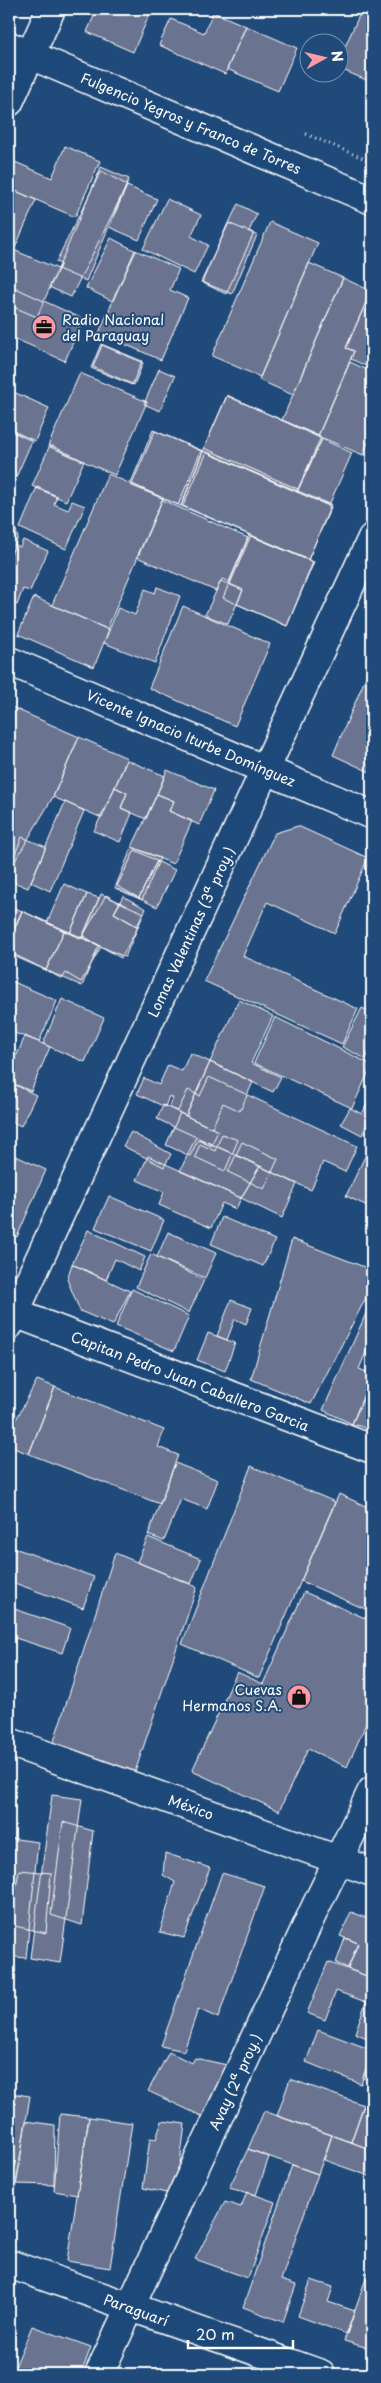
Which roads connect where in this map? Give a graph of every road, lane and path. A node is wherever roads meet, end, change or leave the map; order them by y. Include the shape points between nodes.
1 (51, 9) edge
2 (20, 50) edge
3 (9, 102) edge
4 (372, 200) edge
5 (372, 538) edge
6 (9, 662) edge
7 (267, 770) junction
8 (372, 815) edge
9 (10, 1317) edge
10 (372, 1449) edge
11 (9, 1742) edge
12 (372, 1791) edge
13 (337, 1860) junction
14 (372, 1872) edge
15 (9, 2264) edge
16 (130, 2308) junction
17 (99, 2374) edge
18 (321, 2374) edge

1 - 2 street
2 - 3 street
2 - 4 street, Fulgencio Yegros y Franco de Torres
5 - 7 street, Lomas Valentinas (3ª proy.)
6 - 7 street, Vicente Ignacio Iturbe Domínguez
7 - 8 street, Vicente Ignacio Iturbe Domínguez
7 - 9 street, Lomas Valentinas (3ª proy.)
9 - 10 street, Capitan Pedro Juan Caballero Garcia
11 - 13 street, México
12 - 13 street, Avay (2ª proy.)
13 - 14 street, México
13 - 16 street, Avay (2ª proy.)
15 - 16 street, Paraguarí
16 - 17 street, Avay (2ª proy.)
16 - 18 street, Paraguarí

